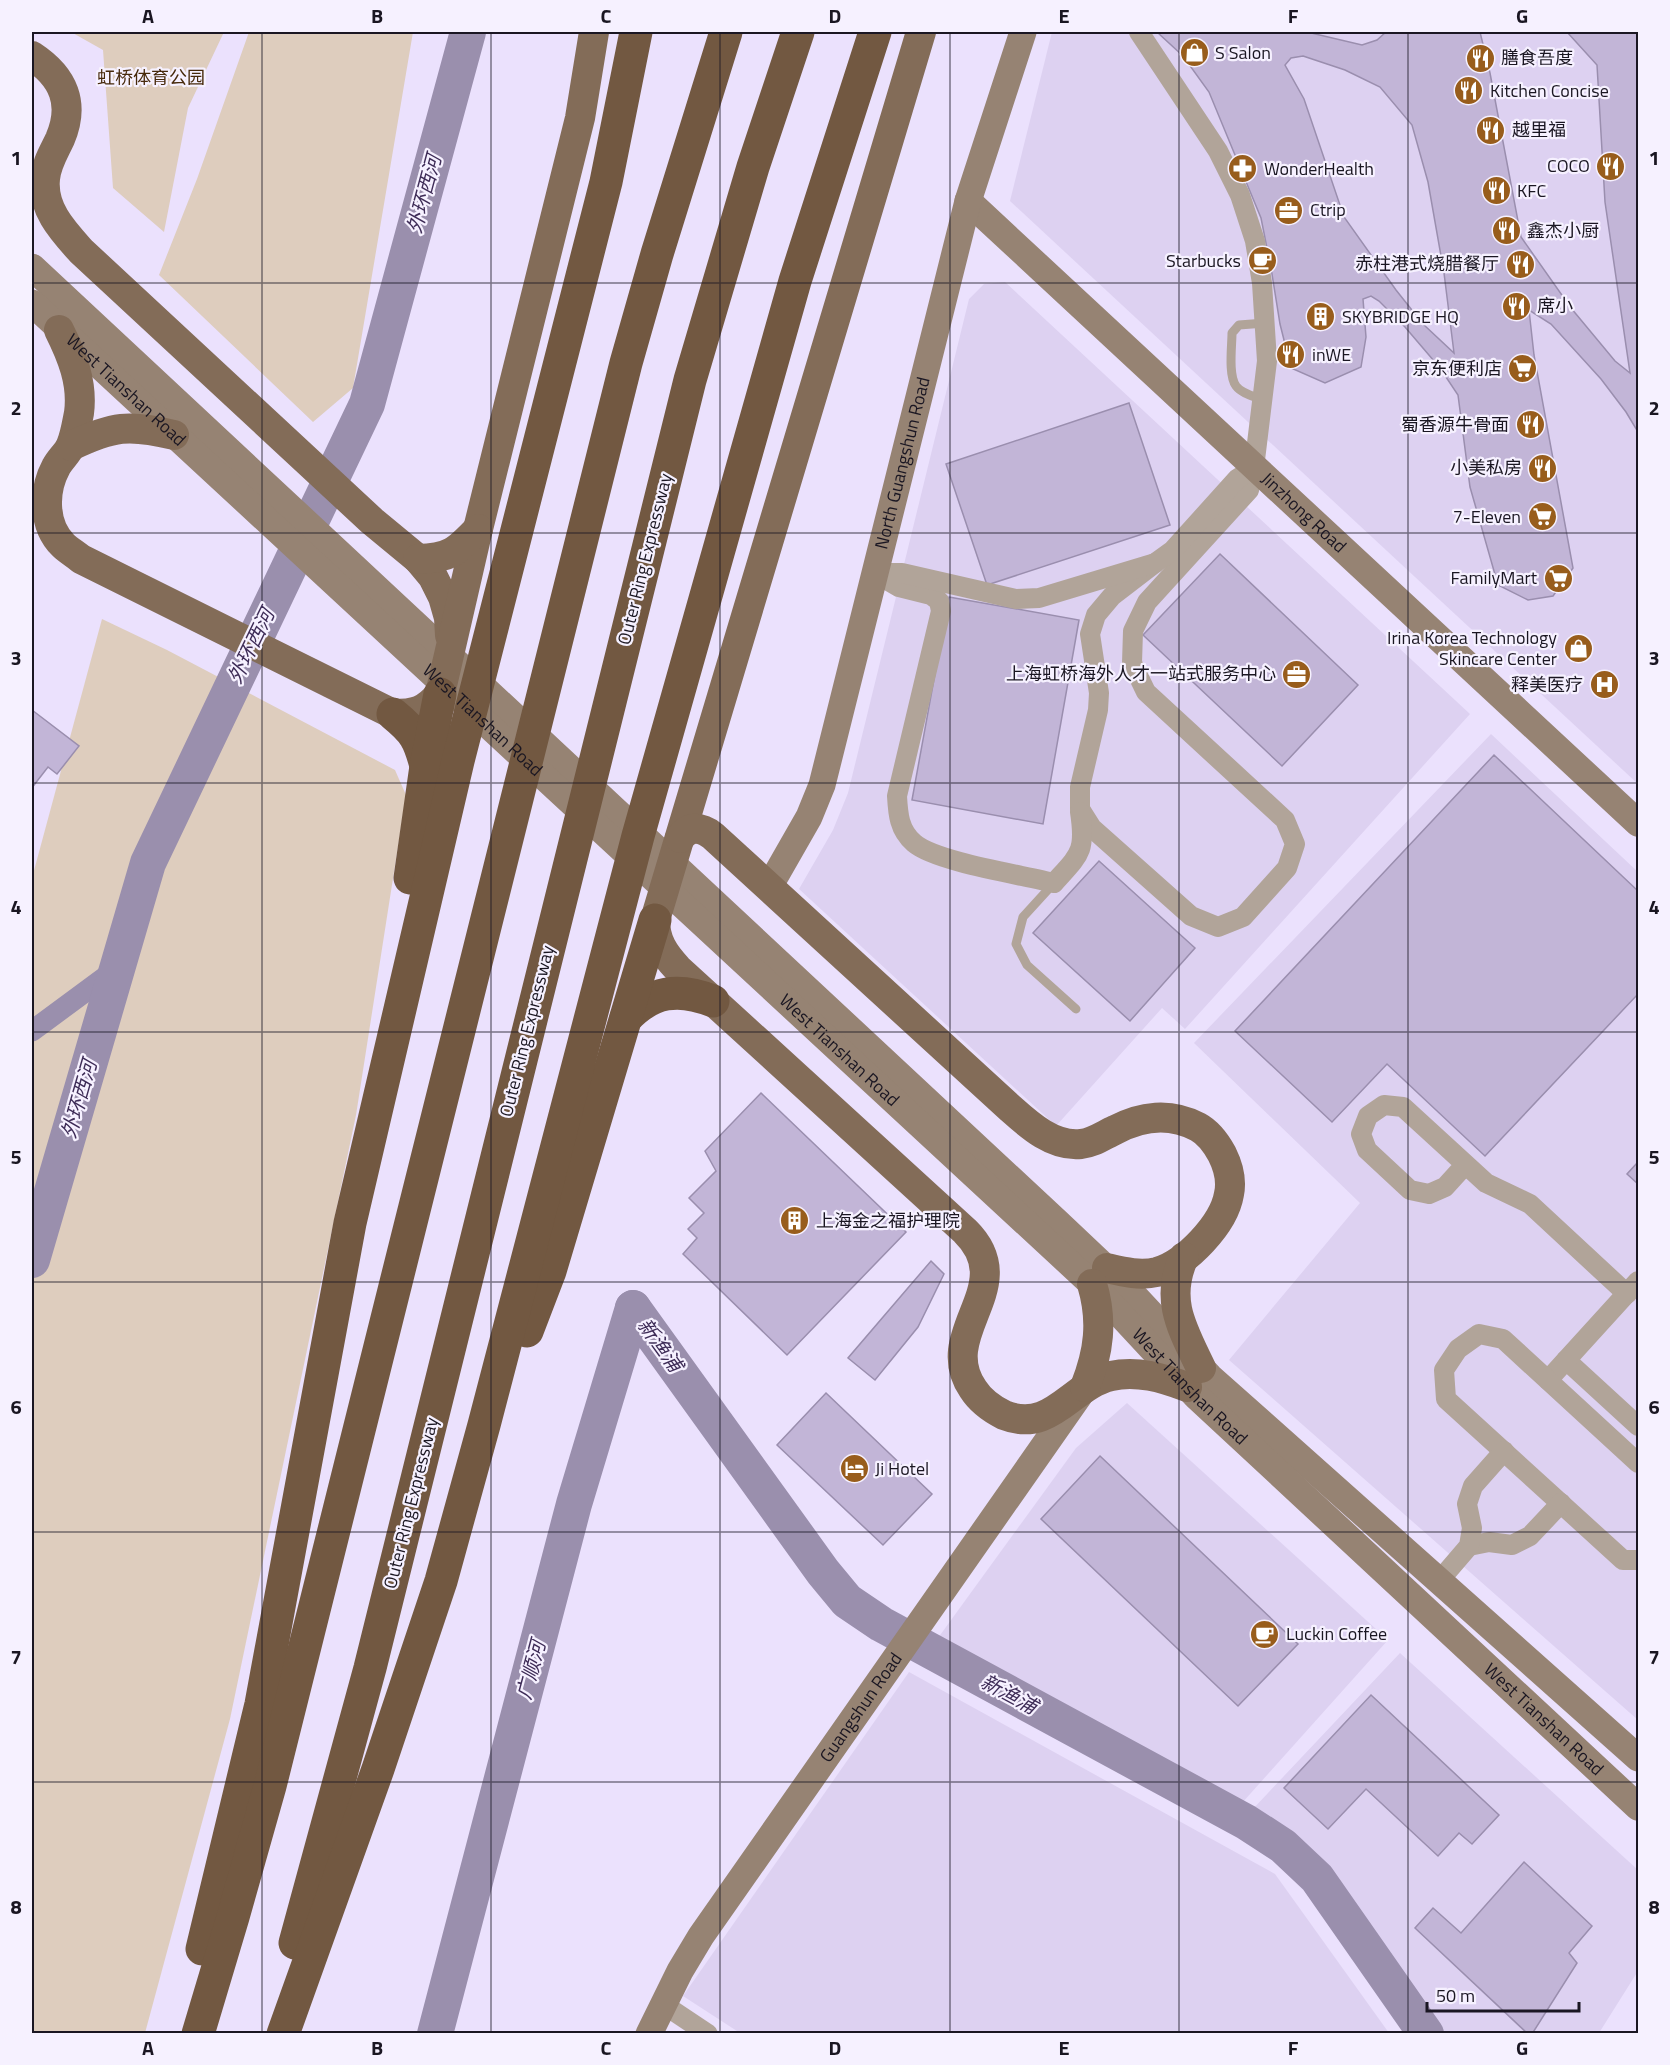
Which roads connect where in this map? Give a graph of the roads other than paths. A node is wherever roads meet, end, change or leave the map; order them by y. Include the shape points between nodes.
1 (594, 32) edge
2 (636, 32) edge
3 (726, 32) edge
4 (798, 32) edge
5 (875, 32) edge
6 (921, 32) edge
7 (1023, 32) edge
8 (1139, 32) edge
9 (32, 56) edge
10 (968, 201) junction
11 (32, 267) edge
12 (32, 303) edge
13 (1265, 323) junction
14 (60, 330) junction
15 (1261, 399) junction
16 (189, 438) junction
17 (71, 446) junction
18 (1254, 468) junction
19 (478, 529) junction
20 (418, 559) junction
21 (1155, 563) junction
22 (875, 573) junction
23 (451, 646) junction
24 (440, 694) junction
25 (393, 714) junction
26 (426, 766) junction
27 (696, 784) junction
28 (1080, 809) junction
29 (1638, 823) edge
30 (713, 836) junction
31 (680, 838) junction
32 (1054, 883) junction
33 (769, 887) junction
34 (655, 920) junction
35 (713, 1001) junction
36 (1076, 1009) dead end
37 (626, 1018) junction
38 (391, 1041) junction
39 (1465, 1166) junction
40 (1185, 1257) junction
41 (1099, 1276) junction
42 (1633, 1288) edge
43 (1566, 1360) junction
44 (1194, 1378) junction
45 (1548, 1380) junction
46 (1085, 1387) junction
47 (484, 1425) junction
48 (1638, 1426) edge
49 (1504, 1451) junction
50 (1636, 1456) edge
51 (1561, 1503) junction
52 (1469, 1546) junction
53 (1638, 1560) edge
54 (1439, 1581) junction
55 (1638, 1758) edge
56 (1638, 1807) edge
57 (663, 2004) junction
58 (182, 2034) edge
59 (198, 2034) edge
60 (268, 2034) edge
61 (283, 2034) edge
62 (649, 2034) edge
63 (708, 2034) edge

1 - 19 main road via 580,118
2 - 38 highway via 606,182
3 - 59 highway via 626,363 270,1786
4 - 60 highway, Outer Ring Expressway via 690,380 370,1668
5 - 47 highway via 795,282 638,836
6 - 27 main road
7 - 10 main road, North Guangshun Road
8 - 13 street via 1218,151 1240,195 1255,241
9 - 20 main road via 59,82 68,110 45,179 51,214 81,251
10 - 18 main road, Jinzhong Road
10 - 22 main road, North Guangshun Road
11 - 16 main road, West Tianshan Road
12 - 14 main road, West Tianshan Road
13 - 15 street via 1267,361
13 - 15 lane via 1239,325 1232,333 1232,374 1236,386
14 - 16 main road, West Tianshan Road
14 - 17 main road via 75,363 79,391 79,413
15 - 18 street
16 - 17 main road via 123,427 100,432
16 - 41 main road, West Tianshan Road
17 - 25 main road via 55,468 46,498 50,521 62,543 81,559
18 - 21 street via 1237,479 1173,550
18 - 28 street via 1249,490 1147,602 1133,631 1132,663 1146,692 1285,820 1295,844 1287,868 1243,917 1218,927 1191,916 1092,828
18 - 29 main road, Jinzhong Road
19 - 20 main road via 460,548 441,558
19 - 23 main road
20 - 23 main road via 443,597
21 - 22 street via 1039,598 1016,598 903,573
21 - 28 street via 1112,596 1096,615 1090,634 1099,693 1080,787
22 - 32 street via 899,587 931,595 939,601 941,611 897,796 898,820 914,843 940,856
22 - 33 main road, North Guangshun Road via 822,785 809,817
23 - 24 main road
24 - 25 main road via 429,707 411,714
24 - 26 highway
25 - 26 highway via 409,726 420,743
26 - 38 highway
27 - 30 main road via 696,799
27 - 31 main road
28 - 32 street via 1084,837 1078,856
30 - 31 main road via 696,828 688,829
30 - 33 main road
31 - 34 main road
32 - 36 lane via 1023,917 1016,944 1027,965
33 - 40 main road via 1038,1132 1062,1142 1081,1144 1130,1122 1158,1117 1187,1122 1204,1131 1225,1161 1230,1192 1216,1222
34 - 35 main road via 662,950
34 - 37 highway
35 - 37 highway via 690,994 666,994 646,1001
35 - 46 main road via 975,1244 984,1265 984,1286 965,1334 961,1356 967,1378 980,1398 1002,1414 1025,1420 1052,1412
37 - 47 highway via 550,1271
38 - 58 highway via 350,1223 261,1704
39 - 39 street via 1403,1107 1384,1105 1368,1116 1361,1134 1367,1150 1410,1190 1429,1194 1445,1187
39 - 42 street via 1486,1183 1530,1204
40 - 41 main road via 1149,1273
40 - 44 main road via 1176,1279 1175,1301
41 - 44 main road, West Tianshan Road
41 - 46 main road via 1099,1339
42 - 43 street
43 - 45 street
43 - 48 street
44 - 46 main road via 1110,1376
44 - 54 main road, West Tianshan Road
44 - 56 main road, West Tianshan Road
45 - 49 street via 1503,1339 1479,1334 1458,1349 1444,1370 1446,1399
45 - 50 street
46 - 57 main road, Guangshun Road via 702,1935
47 - 61 highway via 438,1592
49 - 51 street
49 - 52 street via 1473,1486 1467,1504 1472,1528
51 - 52 street via 1530,1536 1512,1545 1489,1542
51 - 53 street via 1623,1560
52 - 54 street
54 - 55 main road, West Tianshan Road
57 - 62 main road, Guangshun Road
57 - 63 street

